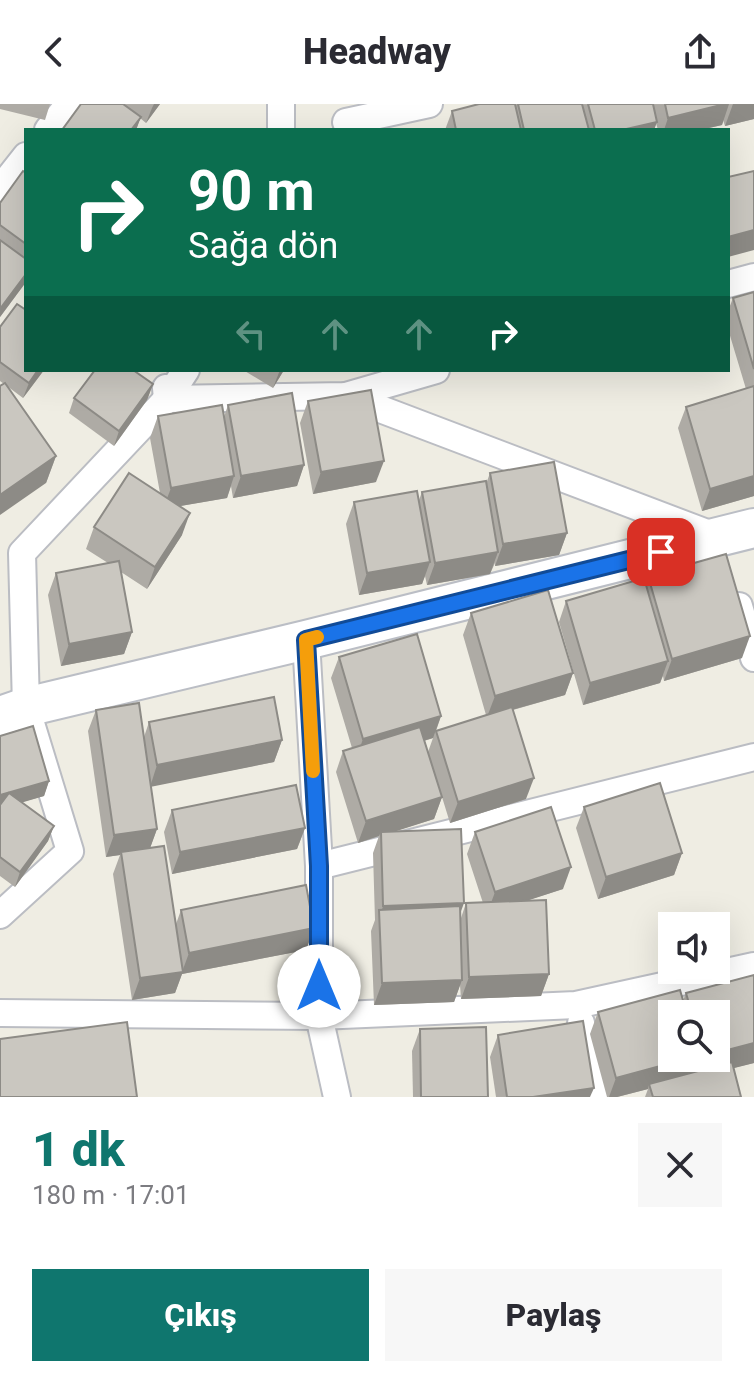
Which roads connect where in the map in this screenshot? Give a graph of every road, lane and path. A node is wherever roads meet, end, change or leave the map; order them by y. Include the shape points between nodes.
1 (69, 104) edge
2 (281, 104) edge
3 (429, 104) edge
4 (347, 119) edge
5 (50, 128) edge
6 (281, 128) edge
7 (18, 158) edge
8 (0, 189) edge
9 (754, 277) edge
10 (730, 283) edge
11 (165, 372) edge
12 (185, 372) edge
13 (429, 372) edge
14 (346, 396) junction
15 (167, 399) junction
16 (11, 551) edge
17 (734, 554) edge
18 (306, 640) junction
19 (754, 658) edge
20 (13, 711) edge
21 (754, 757) edge
22 (319, 866) junction
23 (0, 915) edge
24 (754, 966) edge
25 (576, 1005) junction
26 (0, 1013) edge
27 (319, 1016) junction
28 (337, 1097) edge
29 (599, 1097) edge

1 - 5 street
2 - 6 street
3 - 4 street
7 - 8 street
9 - 10 street
11 - 15 street
12 - 15 street
13 - 14 street
14 - 15 street
14 - 17 street
15 - 16 street
16 - 20 street
17 - 18 main road
17 - 19 street
18 - 20 main road
18 - 22 street
20 - 23 street via 70,851
21 - 22 street
22 - 27 street
24 - 25 street
25 - 27 street
25 - 29 street
26 - 27 street
27 - 28 street

